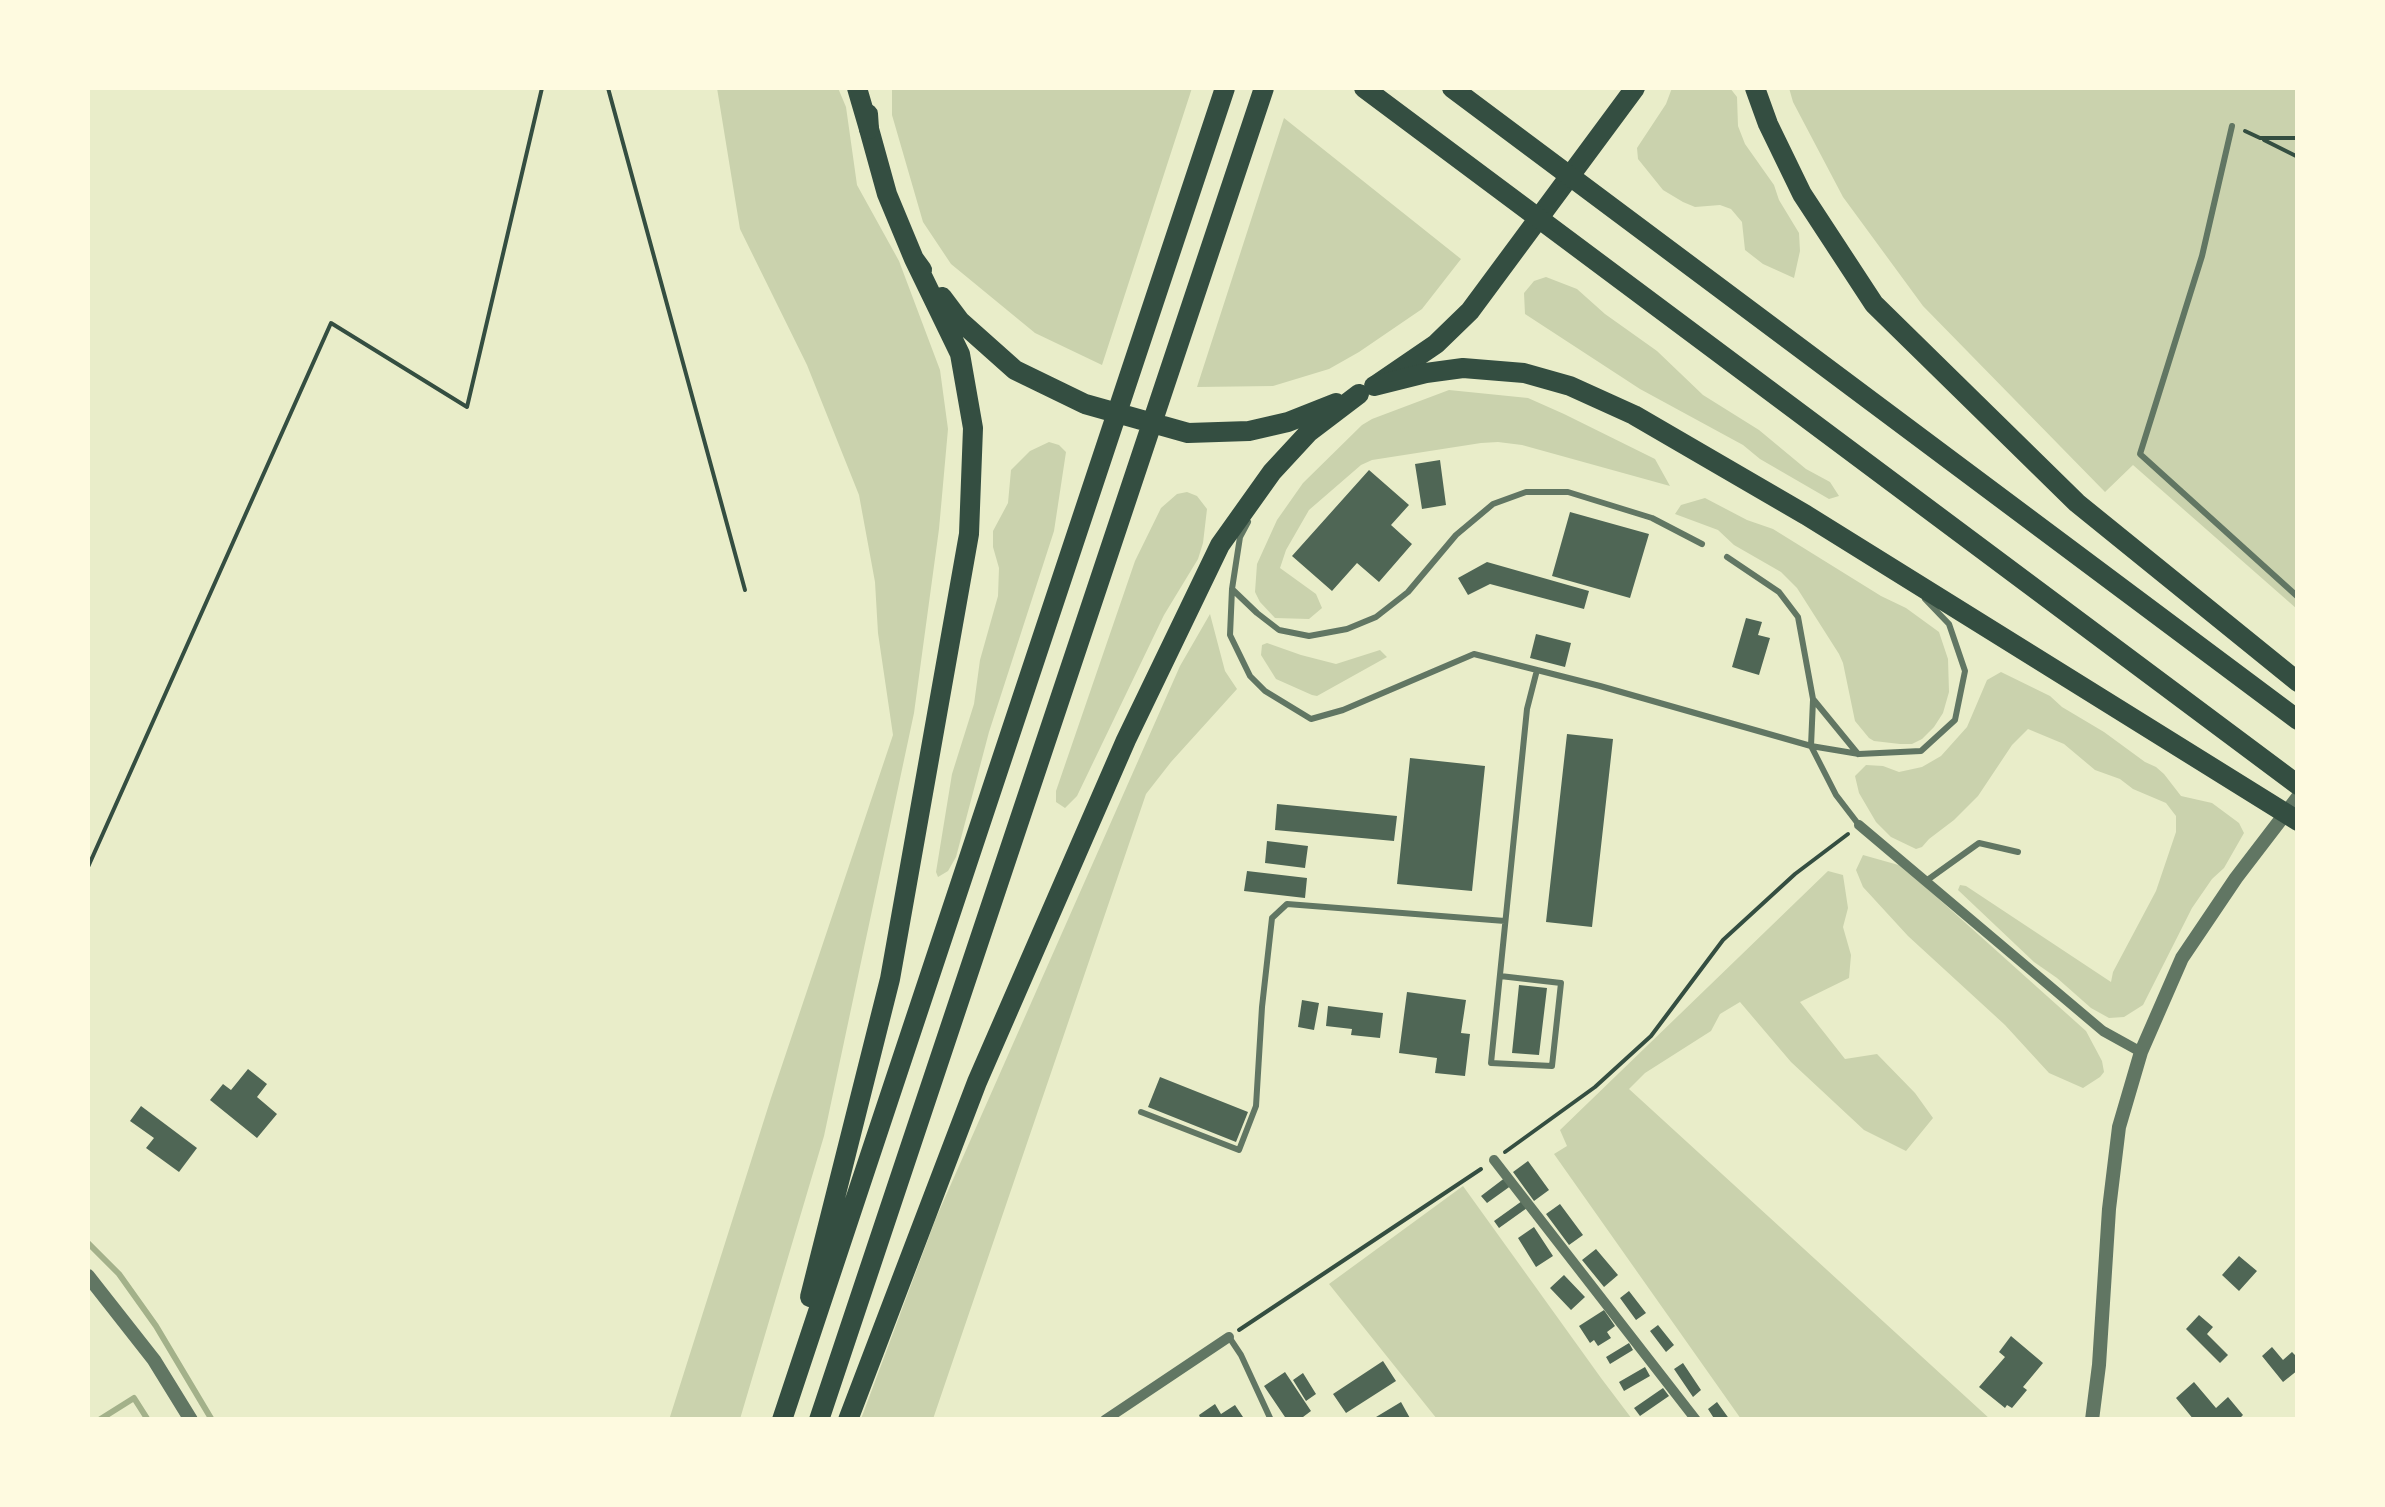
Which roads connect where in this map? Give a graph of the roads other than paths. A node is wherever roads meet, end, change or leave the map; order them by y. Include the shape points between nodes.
1 (858, 88) edge
2 (866, 88) edge
3 (1226, 88) edge
4 (1264, 88) edge
5 (1364, 88) edge
6 (1452, 88) edge
7 (1635, 88) edge
8 (1755, 88) edge
9 (2232, 126) road end
10 (869, 129) junction
11 (914, 259) junction
12 (1367, 390) junction
13 (1272, 472) junction
14 (1702, 544) dead end
15 (1727, 557) dead end
16 (1900, 573) junction
17 (1232, 589) junction
18 (2298, 597) edge
19 (1537, 670) junction
20 (2298, 682) edge
21 (1813, 699) junction
22 (2298, 720) edge
23 (1811, 746) junction
24 (1859, 754) junction
25 (2298, 786) edge
26 (2298, 797) edge
27 (2298, 821) edge
28 (1859, 825) joint
29 (2018, 852) dead end
30 (1926, 882) junction
31 (1505, 921) junction
32 (1500, 976) junction
33 (2141, 1052) junction
34 (1141, 1112) dead end
35 (1494, 1160) road end
36 (88, 1276) edge
37 (1230, 1337) joint
38 (191, 1420) edge
39 (780, 1420) edge
40 (819, 1420) edge
41 (848, 1420) edge
42 (1105, 1420) edge
43 (1271, 1420) edge
44 (1696, 1420) edge
45 (2092, 1420) edge

1 - 10 highway
2 - 10 highway
3 - 39 highway
4 - 40 highway
5 - 25 highway
6 - 22 highway
7 - 12 highway via 1470,311 1436,344
8 - 20 highway via 1802,194 1874,304 2077,504
9 - 18 lane via 2202,256 2140,454
10 - 11 highway
11 - 12 highway via 960,321 1015,370 1085,404 1188,433 1249,431
11 - 39 highway via 960,354 973,428 969,534 890,979
12 - 13 highway via 1309,432
12 - 16 highway via 1463,368 1524,373 1570,386 1634,415
13 - 17 lane via 1240,537
13 - 41 highway via 1220,545 1126,740 976,1082
14 - 17 lane via 1652,518 1568,492 1526,492 1494,504 1456,535 1408,592 1348,628 1309,636 1279,630
15 - 21 lane via 1780,592 1798,617
16 - 24 lane via 1950,624 1965,670 1955,720 1921,752
16 - 27 highway
17 - 19 lane via 1230,635 1250,676 1311,719 1474,654
19 - 23 lane
19 - 31 lane via 1527,708
21 - 23 lane
21 - 24 lane
23 - 24 lane
23 - 28 lane
26 - 33 street via 2182,958
28 - 30 street
29 - 30 lane via 1978,842
30 - 33 street via 2103,1031
31 - 32 lane
31 - 34 lane via 1286,904 1272,918 1256,1106 1239,1150
32 - 32 lane via 1562,983 1552,1066 1491,1063
33 - 45 street via 2117,1144
35 - 44 street
36 - 38 street
37 - 42 street
37 - 43 lane

